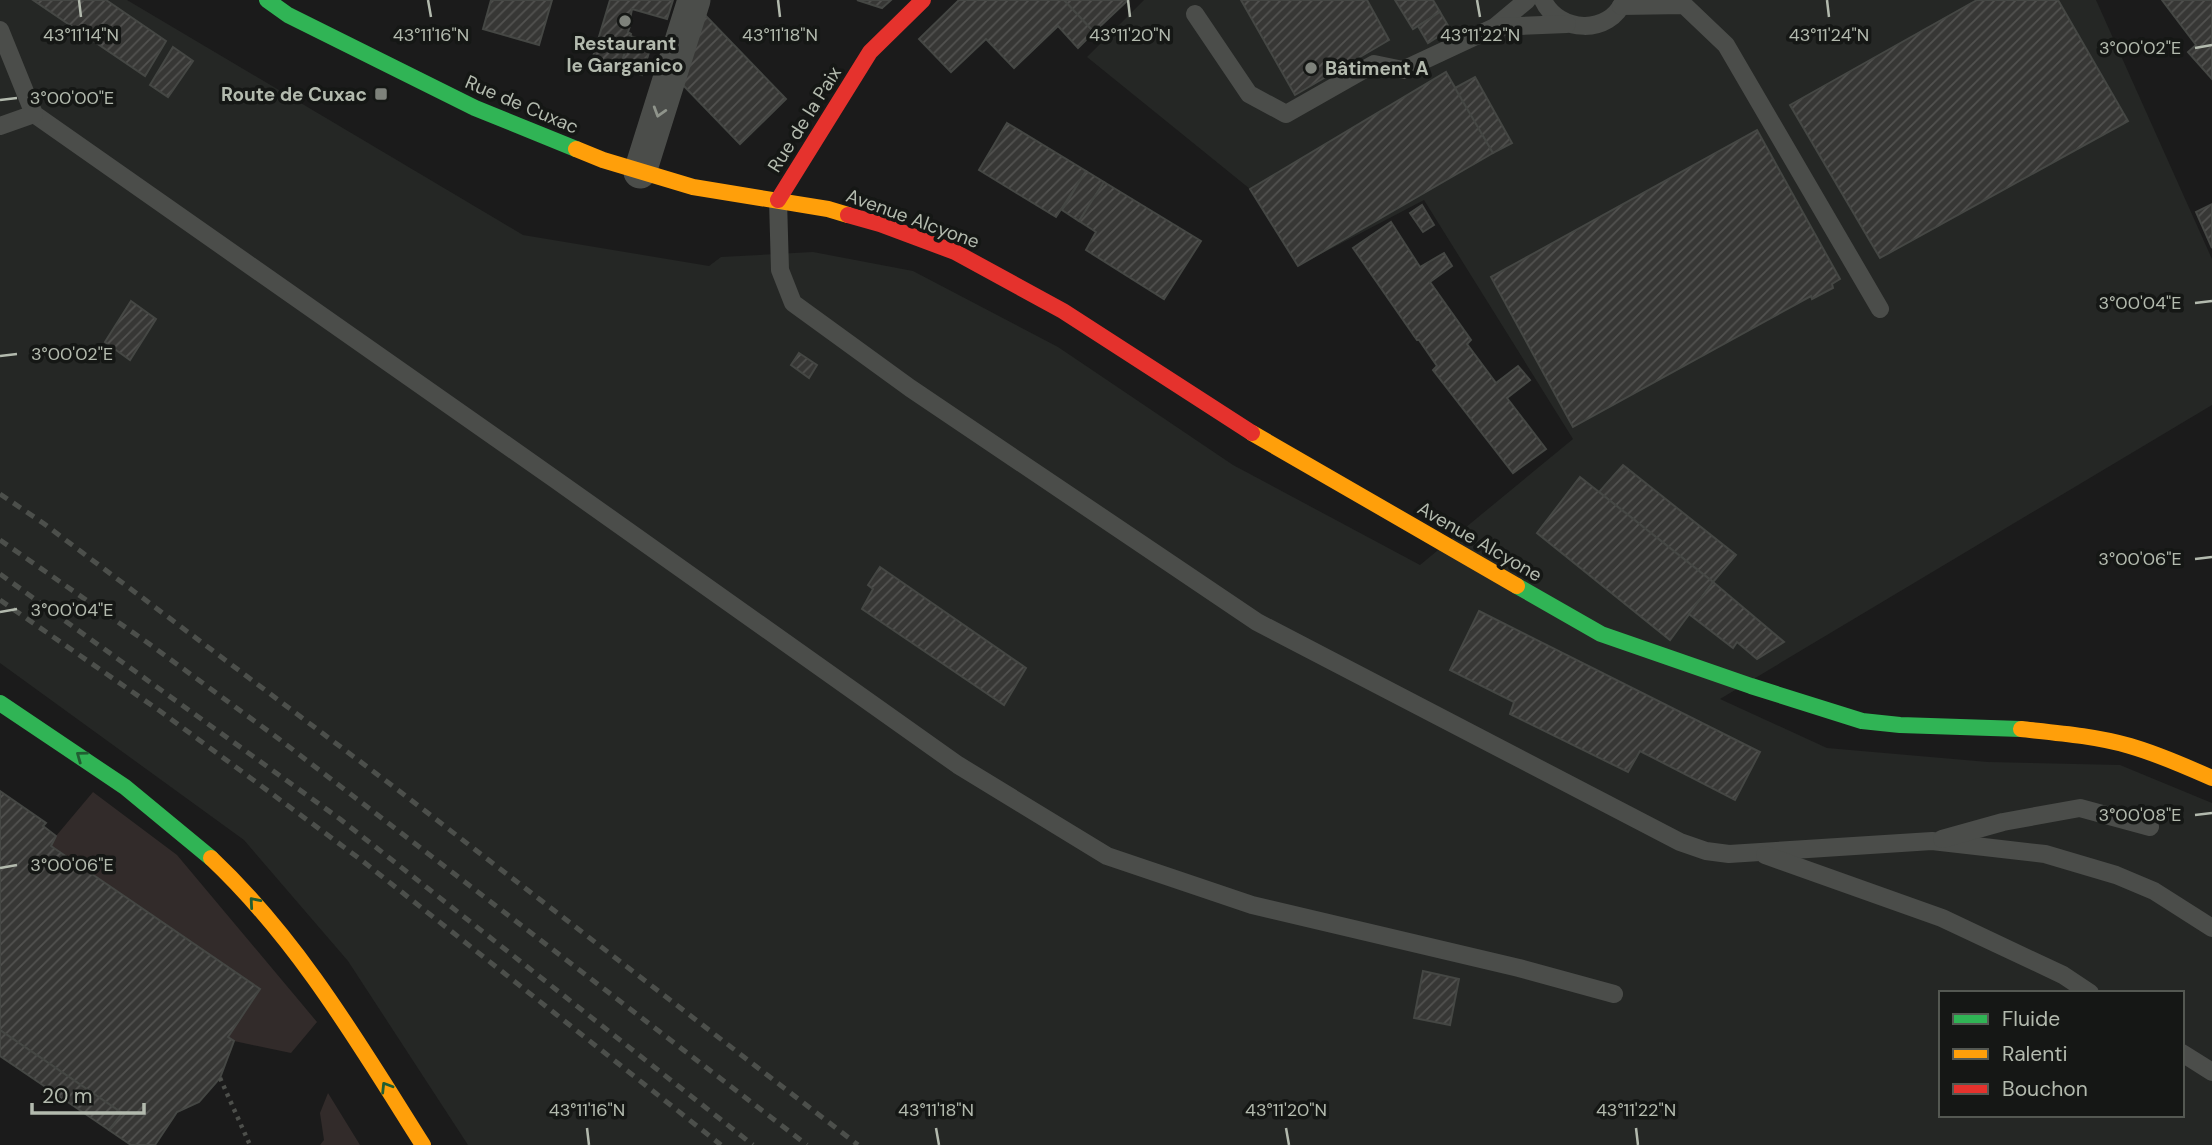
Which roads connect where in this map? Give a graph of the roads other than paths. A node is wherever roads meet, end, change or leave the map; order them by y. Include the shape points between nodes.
1 (267, 0) edge
2 (694, 0) edge
3 (923, 0) edge
4 (1527, 0) edge
5 (1543, 0) edge
6 (1623, 3) edge
7 (1682, 3) edge
8 (1195, 14) dead end
9 (1567, 24) junction
10 (1495, 27) junction
11 (0, 30) edge
12 (34, 114) junction
13 (0, 126) edge
14 (640, 172) junction
15 (778, 200) junction
16 (1880, 309) dead end
17 (0, 703) edge
18 (2212, 778) edge
19 (2150, 827) dead end
20 (1932, 841) junction
21 (1755, 852) junction
22 (2212, 928) edge
23 (2087, 991) edge
24 (1614, 994) dead end
25 (2184, 1053) edge
26 (2212, 1072) edge
27 (423, 1145) edge

1 - 14 street, Rue de Cuxac via 288,15 475,108
2 -> 14 street
3 - 15 street, Rue de la Paix via 870,52
4 - 10 lane
5 - 9 lane via 1554,16
6 - 7 lane
6 - 9 lane via 1598,25
7 - 16 lane via 1726,45
8 - 10 lane via 1249,94 1286,114 1374,64 1402,70
9 - 10 lane
11 - 12 lane
12 - 13 lane
12 - 24 lane via 958,765 1107,856 1252,905
14 - 15 street, Rue de Cuxac via 693,187
15 - 18 street, Avenue Alcyone via 880,224 955,252 1063,311 1243,428 1601,634 1862,721 2006,727 2088,737 2130,746
15 - 21 lane via 780,271 793,303 1257,622 1680,842 1706,851
27 -> 17 street via 321,987 239,885 160,814
19 - 20 lane via 2080,808
20 - 21 lane
20 - 22 lane via 2045,854 2116,875 2154,891
21 - 23 lane via 1942,918
25 - 26 lane

